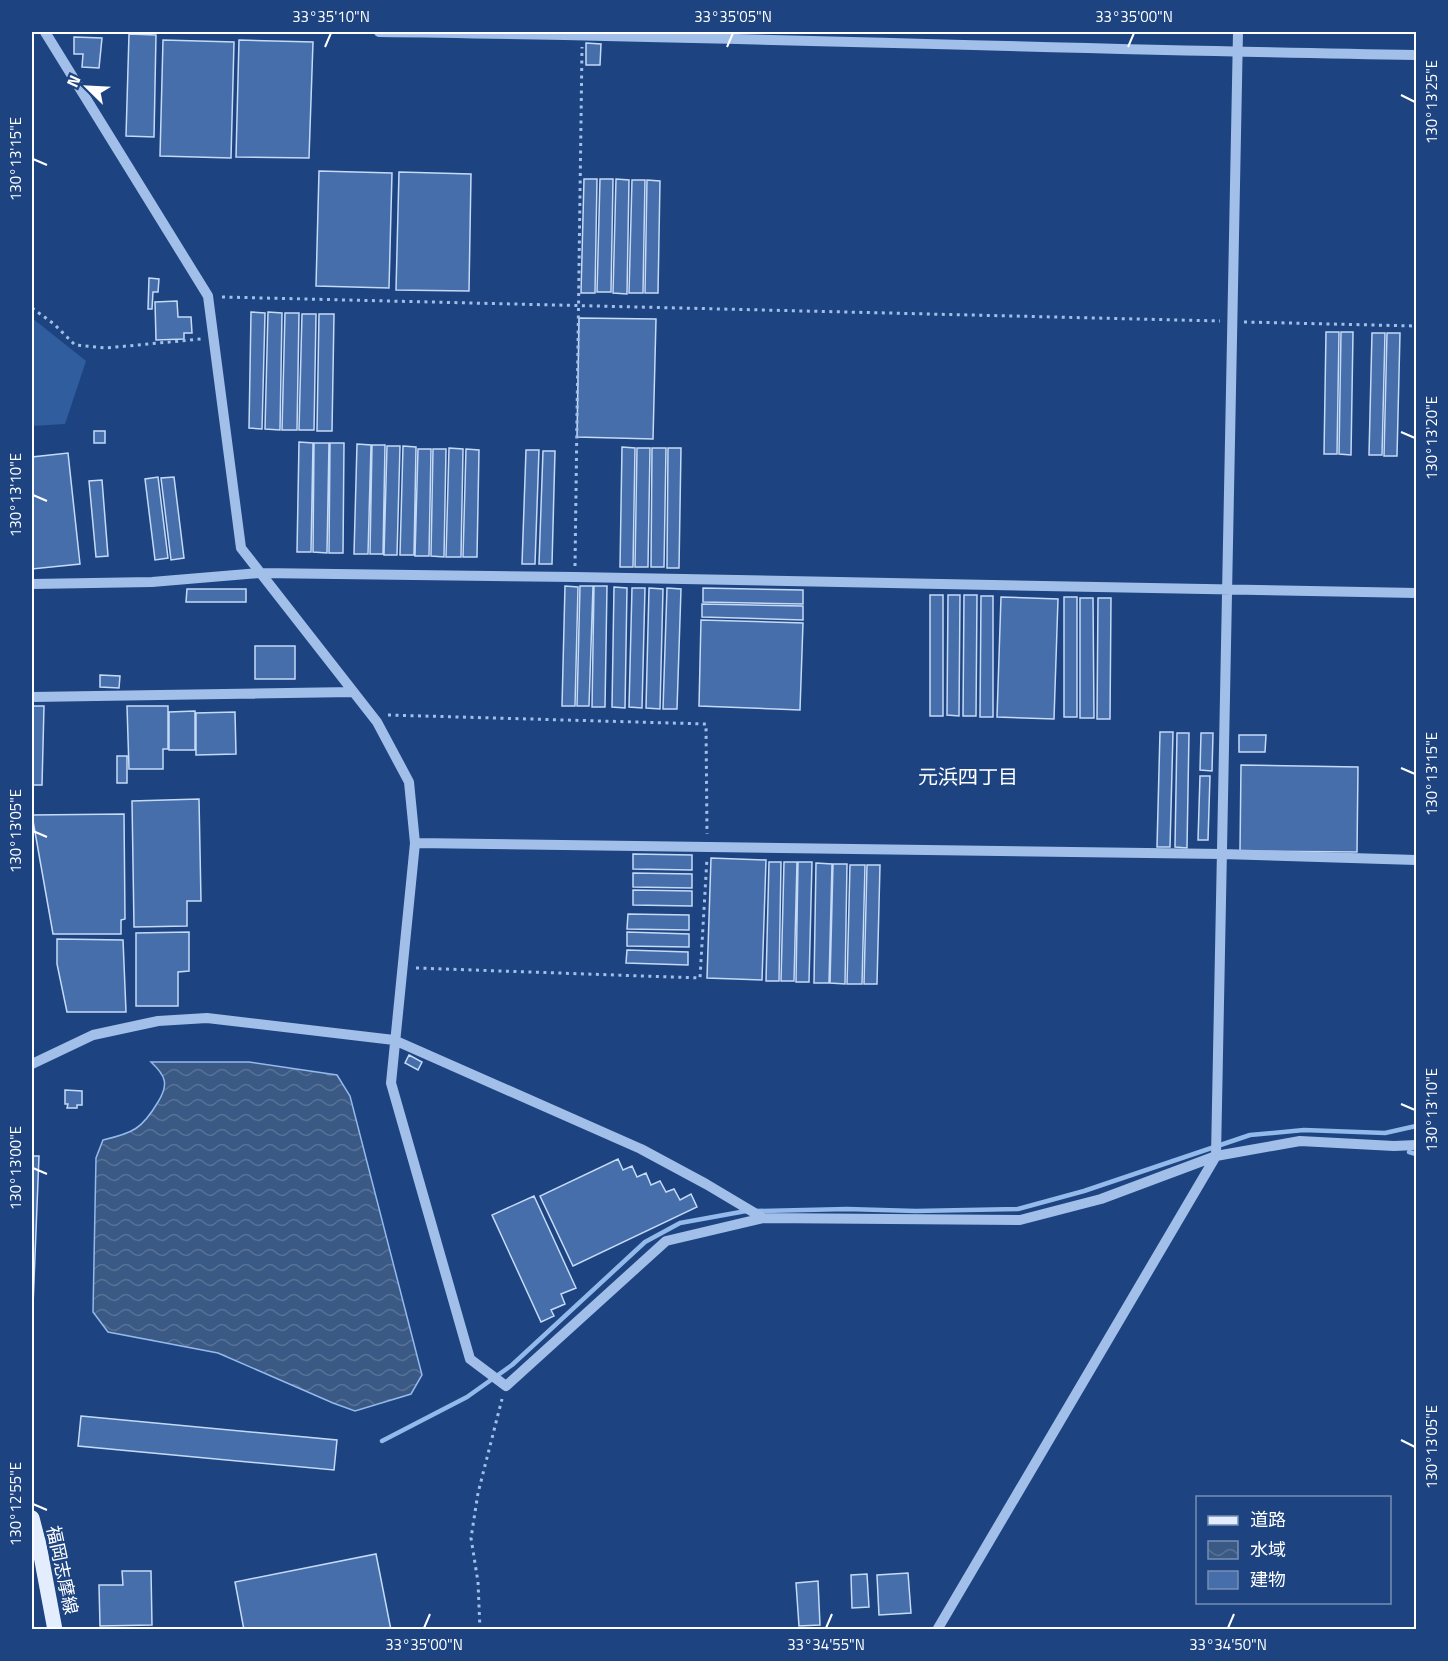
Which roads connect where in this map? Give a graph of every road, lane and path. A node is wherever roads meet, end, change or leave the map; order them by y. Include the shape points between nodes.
1 (45, 32) edge
2 (379, 32) edge
3 (1238, 32) edge
4 (583, 34) junction
5 (1238, 52) junction
6 (1416, 55) edge
7 (208, 296) junction
8 (579, 305) junction
9 (32, 308) edge
10 (1233, 322) junction
11 (1416, 326) edge
12 (213, 338) junction
13 (260, 573) junction
14 (575, 577) junction
15 (32, 584) edge
16 (1227, 589) junction
17 (1416, 592) edge
18 (353, 692) junction
19 (32, 697) edge
20 (415, 843) junction
21 (1222, 854) junction
22 (1416, 860) edge
23 (394, 1040) junction
24 (32, 1064) edge
25 (1416, 1145) edge
26 (1216, 1156) junction
27 (763, 1218) junction
28 (506, 1386) junction
29 (32, 1518) edge
30 (55, 1629) edge
31 (480, 1629) edge
32 (937, 1629) edge

1 - 7 street
2 - 4 street
3 - 5 street
4 - 5 street
4 - 8 path
5 - 6 street
5 - 10 street
7 - 8 path
7 - 12 street
8 - 10 path
8 - 14 path
9 - 12 path via 75,345 106,348
10 - 11 path
10 - 16 street
12 - 13 street via 241,548
13 - 14 street
13 - 15 street via 152,582
13 - 18 street
14 - 16 street
16 - 17 street
16 - 21 street
18 - 19 street
18 - 20 street via 377,722 409,782
20 - 21 street
20 - 23 street
21 - 22 street
21 - 26 street
23 - 24 street via 207,1018 158,1021 93,1035
23 - 27 street via 641,1149
23 - 28 street via 391,1083 470,1359
25 - 26 street via 1300,1141
26 - 27 street via 1101,1199 1020,1220
26 - 32 street
27 - 28 street via 666,1241
28 - 31 path via 478,1493 471,1538
29 - 30 main road, 福岡志摩線

